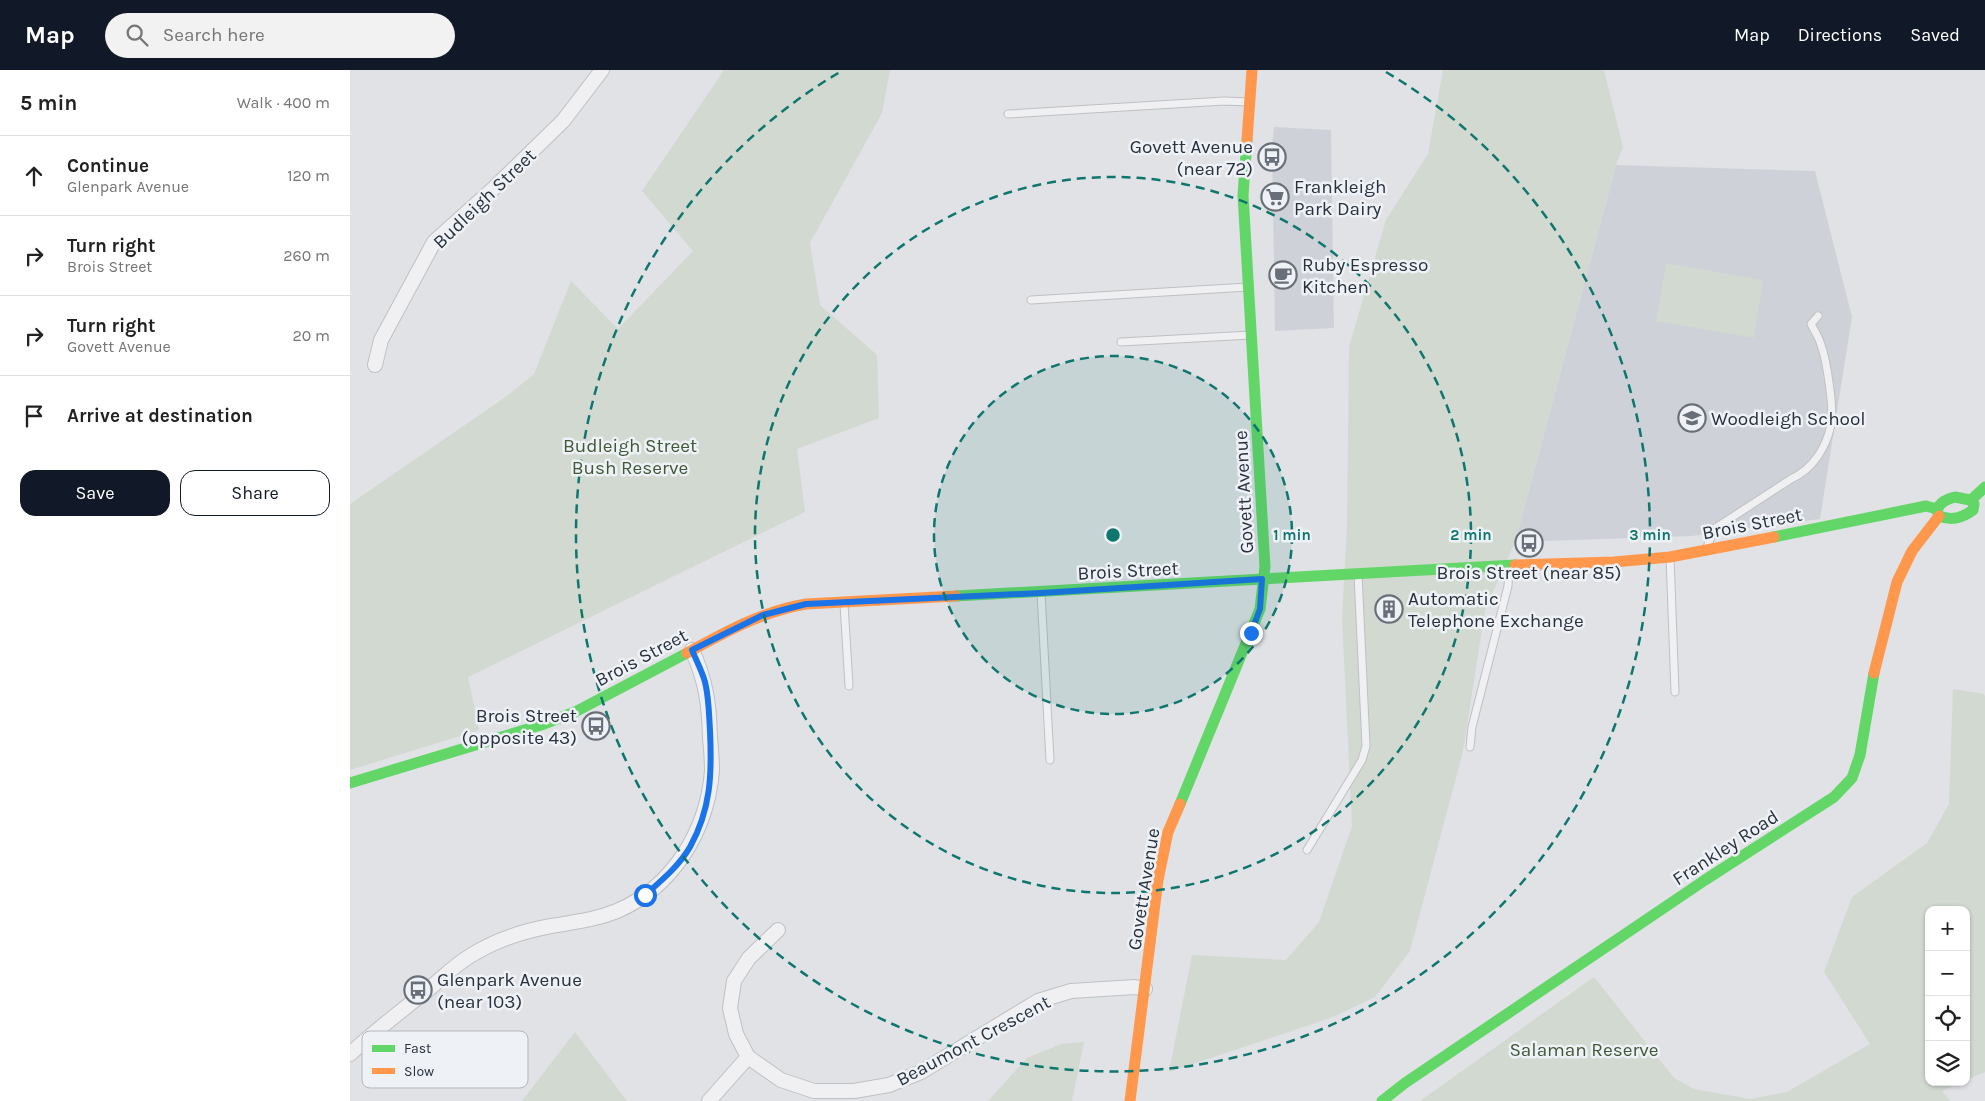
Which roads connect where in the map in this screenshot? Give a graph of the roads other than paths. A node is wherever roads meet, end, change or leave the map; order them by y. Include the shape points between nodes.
1 (602, 70) edge
2 (1252, 70) edge
3 (1250, 102) junction
4 (1008, 114) dead end
5 (1248, 287) junction
6 (1031, 300) dead end
7 (1818, 316) dead end
8 (1251, 335) junction
9 (1122, 342) dead end
10 (376, 365) dead end
11 (1985, 487) edge
12 (1977, 506) edge
13 (1938, 512) junction
14 (1706, 550) junction
15 (1670, 557) junction
16 (1509, 565) junction
17 (1358, 574) junction
18 (1262, 579) junction
19 (1041, 593) junction
20 (844, 602) junction
21 (692, 650) junction
22 (849, 686) dead end
23 (1675, 692) dead end
24 (1470, 747) dead end
25 (1050, 760) dead end
26 (350, 783) edge
27 (1307, 850) dead end
28 (778, 930) dead end
29 (1145, 989) junction
30 (378, 1031) edge
31 (362, 1044) edge
32 (350, 1054) edge
33 (748, 1058) junction
34 (708, 1101) edge
35 (1130, 1101) edge
36 (1382, 1101) edge

1 - 10 street, Budleigh Street via 563,121 434,242 381,340
2 - 3 street, Govett Avenue
3 - 4 lane
3 - 5 street, Govett Avenue via 1243,195
5 - 6 lane
5 - 8 street, Govett Avenue
7 - 14 lane via 1811,324 1821,343 1828,371 1831,424 1819,456 1805,472 1714,529
8 - 9 lane
8 - 18 street, Govett Avenue via 1265,567
11 - 12 street
12 - 13 street, Brois Street via 1958,518 1948,519
12 - 13 street via 1960,497 1950,498 1940,503
13 - 14 street, Brois Street via 1926,506
13 - 36 street, Frankley Road via 1912,551 1897,582 1873,678 1860,755 1852,778 1834,797 1705,880
14 - 15 street, Brois Street
15 - 16 street, Brois Street
15 - 23 lane
16 - 17 street, Brois Street
16 - 24 lane via 1508,586 1472,727
17 - 18 street, Brois Street
17 - 27 lane via 1366,746 1362,760
18 - 19 street, Brois Street
18 - 29 street, Govett Avenue via 1260,609 1168,832 1158,880
19 - 20 street, Brois Street
19 - 25 lane
20 - 21 street, Brois Street via 782,608
20 - 22 lane
21 - 26 street, Brois Street via 567,715
21 - 30 street via 708,697 712,770 702,818 689,848 669,874 645,895 619,910 594,920 510,936 470,956
28 - 33 street, Beaumont Crescent via 749,958 734,981 730,1008 736,1034
29 - 33 street, Beaumont Crescent via 1071,990 1038,1001 921,1072 872,1088 814,1090 781,1080
29 - 35 street, Govett Avenue
31 - 32 street
33 - 34 street

